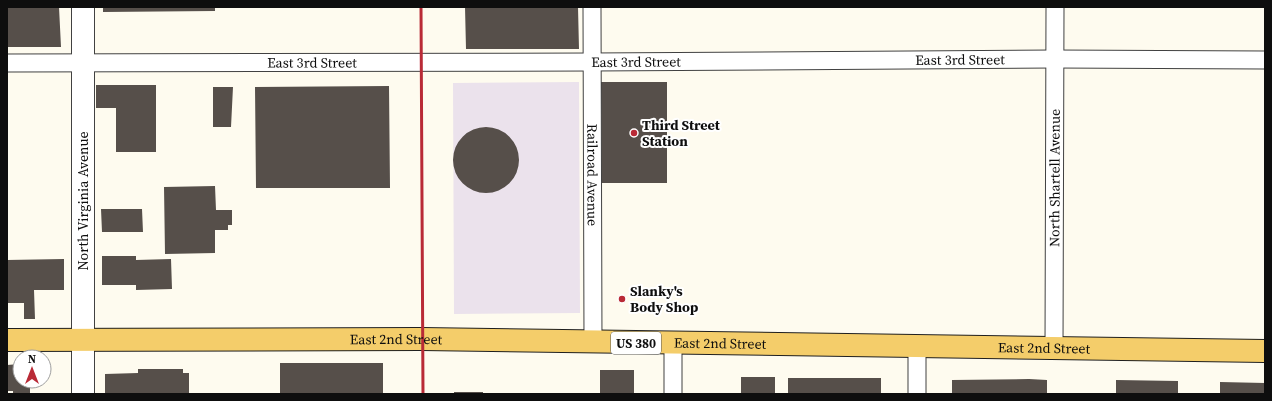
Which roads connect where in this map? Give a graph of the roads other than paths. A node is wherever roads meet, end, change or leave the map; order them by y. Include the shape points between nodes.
1 (83, 7) edge
2 (592, 7) edge
3 (1055, 7) edge
4 (1054, 59) junction
5 (1265, 60) edge
6 (592, 62) junction
7 (7, 63) edge
8 (83, 63) junction
9 (7, 340) edge
10 (83, 340) junction
11 (593, 343) junction
12 (673, 344) junction
13 (917, 346) junction
14 (1054, 348) junction
15 (1265, 351) edge
16 (83, 394) edge
17 (673, 394) edge
18 (917, 394) edge

1 - 8 street, North Virginia Avenue
2 - 6 street, Railroad Avenue
3 - 4 street, North Shartell Avenue
4 - 5 street, East 3rd Street
4 - 6 street, East 3rd Street
4 - 14 street, North Shartell Avenue
6 - 8 street, East 3rd Street
6 - 11 street, Railroad Avenue
7 - 8 street, East 3rd Street
8 - 10 street, North Virginia Avenue
9 - 10 main road, East 2nd Street / US 380
10 - 11 main road, East 2nd Street / US 380 via 422,339
10 - 16 street, North Virginia Avenue
11 - 12 main road, East 2nd Street / US 380
12 - 13 main road, East 2nd Street / US 380
12 - 17 street
13 - 14 main road, East 2nd Street / US 380
13 - 18 street
14 - 15 main road, East 2nd Street / US 380

